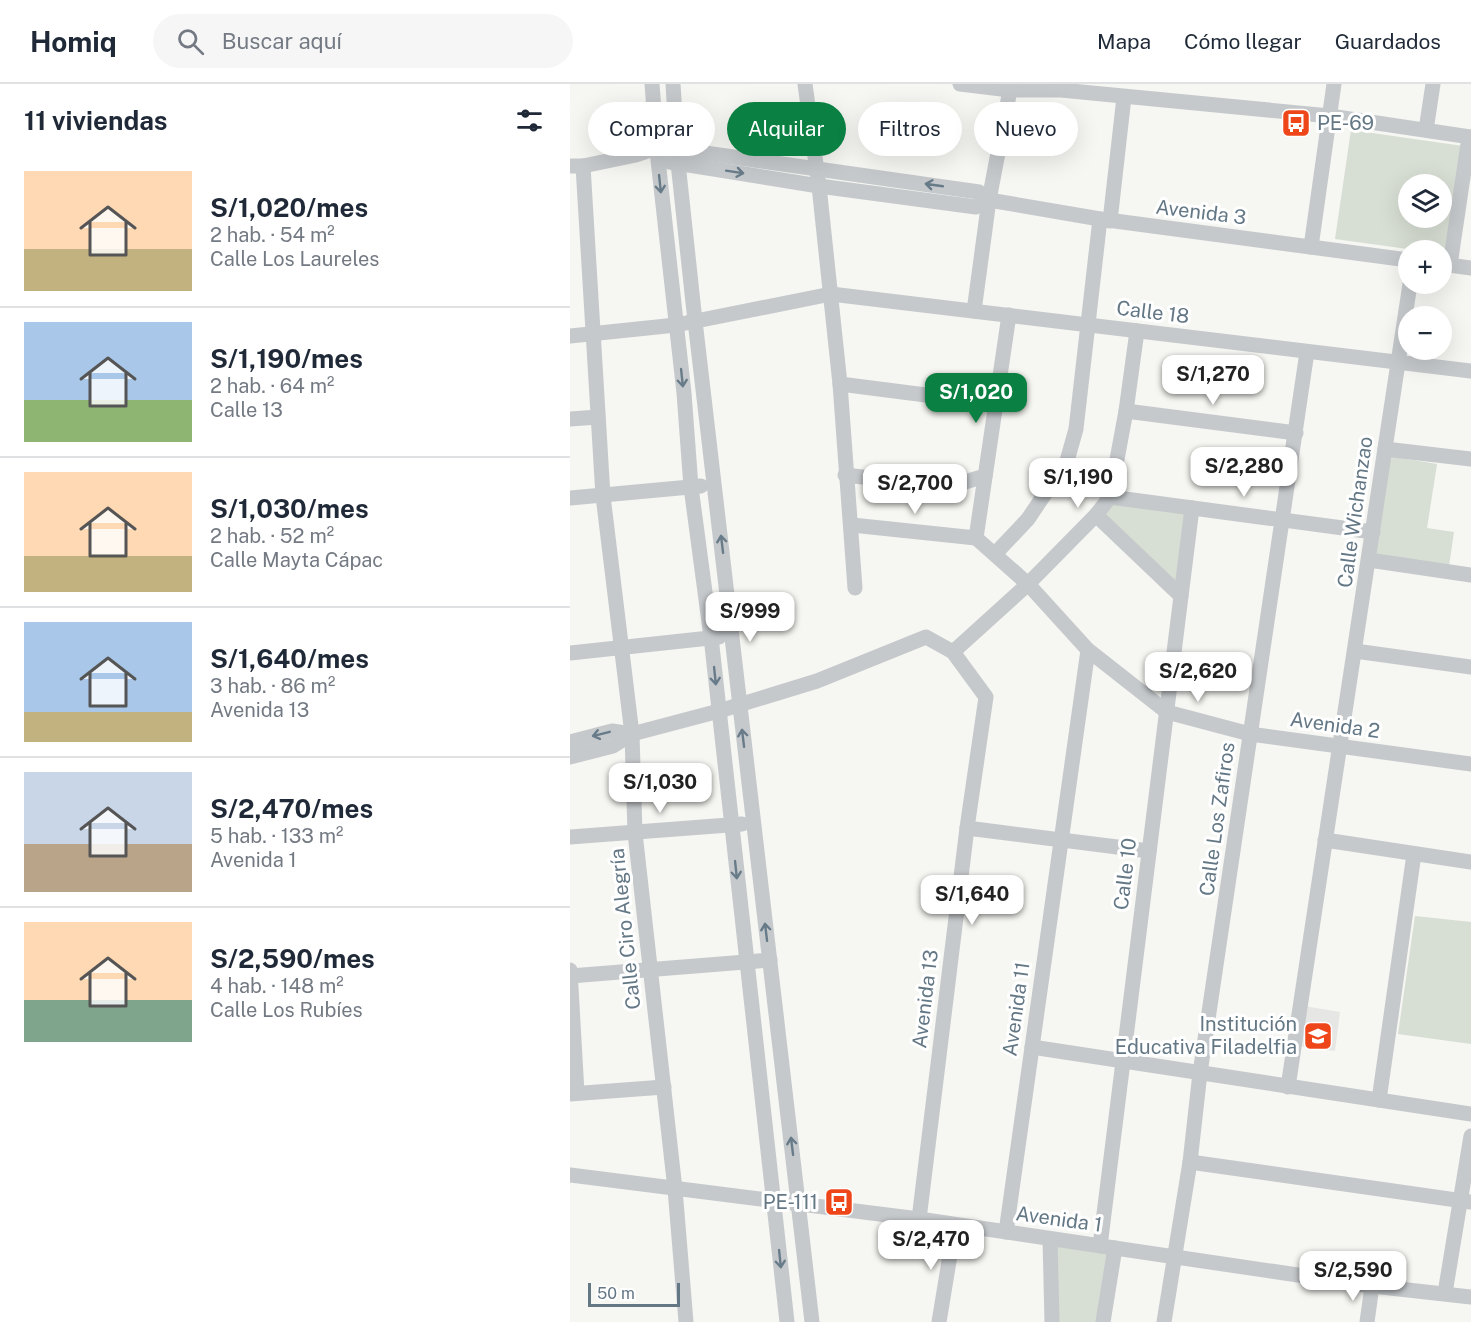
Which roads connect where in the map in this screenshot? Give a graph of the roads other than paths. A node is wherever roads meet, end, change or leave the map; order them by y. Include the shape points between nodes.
1 (652, 84) edge
2 (673, 84) edge
3 (805, 84) edge
4 (960, 84) edge
5 (1334, 84) edge
6 (1433, 84) edge
7 (1027, 87) edge
8 (1061, 87) edge
9 (1010, 90) junction
10 (1124, 97) junction
11 (653, 102) edge
12 (674, 102) edge
13 (1330, 116) junction
14 (1426, 130) junction
15 (1470, 137) edge
16 (631, 156) edge
17 (657, 156) edge
18 (677, 156) junction
19 (576, 166) edge
20 (816, 168) junction
21 (819, 186) junction
22 (989, 200) junction
23 (1105, 220) junction
24 (1451, 240) edge
25 (1311, 247) junction
26 (1398, 259) edge
27 (1452, 266) edge
28 (1471, 268) edge
29 (831, 294) junction
30 (1408, 294) edge
31 (974, 311) junction
32 (1009, 315) junction
33 (695, 321) junction
34 (676, 325) junction
35 (1087, 325) junction
36 (1137, 331) junction
37 (593, 334) junction
38 (570, 336) edge
39 (1307, 351) junction
40 (1398, 362) junction
41 (1471, 371) edge
42 (840, 384) junction
43 (996, 404) junction
44 (1126, 411) junction
45 (598, 417) junction
46 (570, 420) edge
47 (1296, 434) junction
48 (1385, 449) junction
49 (1471, 459) edge
50 (845, 475) junction
51 (985, 476) junction
52 (715, 486) junction
53 (691, 487) junction
54 (603, 496) junction
55 (1110, 497) junction
56 (570, 498) edge
57 (1192, 508) junction
58 (1096, 515) junction
59 (1284, 520) junction
60 (852, 525) junction
61 (1373, 532) junction
62 (976, 538) junction
63 (995, 554) junction
64 (1369, 560) junction
65 (1471, 576) edge
66 (1028, 584) junction
67 (855, 588) dead end
68 (1181, 596) junction
69 (732, 636) junction
70 (711, 637) junction
71 (622, 647) junction
72 (1088, 650) junction
73 (1355, 651) junction
74 (953, 652) junction
75 (570, 653) edge
76 (1471, 667) edge
77 (740, 705) junction
78 (719, 711) junction
79 (1167, 712) junction
80 (632, 734) junction
81 (1250, 734) junction
82 (570, 742) edge
83 (1341, 747) junction
84 (570, 757) edge
85 (1471, 764) edge
86 (753, 823) junction
87 (731, 825) junction
88 (968, 828) junction
89 (635, 833) junction
90 (570, 837) edge
91 (1061, 840) junction
92 (1325, 840) junction
93 (1149, 851) junction
94 (1414, 854) junction
95 (1471, 862) edge
96 (770, 960) junction
97 (747, 962) junction
98 (570, 970) edge
99 (651, 970) junction
100 (570, 976) edge
101 (1032, 1047) junction
102 (1123, 1061) junction
103 (1200, 1073) junction
104 (664, 1087) junction
105 (1288, 1087) junction
106 (574, 1094) edge
107 (1379, 1100) junction
108 (1471, 1114) edge
109 (1471, 1136) edge
110 (1190, 1162) junction
111 (570, 1175) edge
112 (675, 1189) junction
113 (773, 1201) junction
114 (1466, 1201) edge
115 (799, 1204) junction
116 (919, 1219) junction
117 (955, 1225) junction
118 (1006, 1232) junction
119 (1050, 1239) junction
120 (1107, 1247) junction
121 (1174, 1257) junction
122 (1372, 1286) junction
123 (1445, 1293) junction
124 (1471, 1297) edge
125 (686, 1322) edge
126 (787, 1322) edge
127 (812, 1322) edge
128 (939, 1322) edge
129 (1052, 1322) edge
130 (1103, 1322) edge
131 (1164, 1322) edge
132 (1367, 1322) edge

1 - 11 street
2 - 12 street
3 - 20 street
4 - 9 street
5 - 13 street
6 - 14 street
7 - 8 street
7 - 9 street
8 - 10 street
9 - 22 street
10 - 13 street
10 - 23 street
13 - 14 street
13 - 25 street
14 - 15 street
15 - 24 street
16 - 19 street
17 -> 34 street
18 - 20 street, Avenida 3
18 -> 21 street, Avenida 3
18 - 33 street
19 - 37 street, Calle Ciro Alegría
20 - 21 street
22 -> 20 street, Avenida 3 via 979,192
21 - 22 street, Avenida 3 via 976,207
21 - 29 street
22 - 23 street, Avenida 3
22 - 31 street
23 - 25 street, Avenida 3
23 - 35 street
25 - 26 street, Avenida 3
27 - 28 street
29 - 31 street, Calle 18
29 - 33 street, Calle 18
29 - 42 street
30 - 40 street, Calle Wichanzao
31 - 32 street, Calle 18
32 - 35 street, Calle 18
32 - 43 street
33 - 34 street, Calle 18
33 - 52 street
34 - 37 street, Calle 18
34 -> 53 street
35 - 36 street, Calle 18
35 - 63 street via 1076,429 1067,461 1028,519
36 - 39 street, Calle 18
36 - 44 street
37 - 38 street, Calle 18
37 - 45 street, Calle Ciro Alegría
39 - 40 street, Calle 18
39 - 47 street, Calle Los Zafiros
40 - 41 street, Calle 18
40 - 48 street, Calle Wichanzao
42 - 43 street
42 - 50 street
43 - 51 street
44 - 47 street
44 - 55 street
45 - 46 street
45 - 54 street, Calle Ciro Alegría
47 - 59 street, Calle Los Zafiros
48 - 49 street
48 - 61 street, Calle Wichanzao
50 - 51 street via 948,487
50 - 60 street
51 - 62 street
52 - 53 street
69 -> 52 street
53 - 54 street
53 - 70 street
54 - 56 street
54 - 71 street, Calle Ciro Alegría
55 - 57 street
55 - 58 street
57 - 59 street
57 - 68 street, Calle 10
58 - 66 street
58 - 68 street
59 - 61 street
59 - 81 street, Calle Los Zafiros
60 - 62 street
60 - 67 street
61 - 64 street, Calle Wichanzao
62 - 63 street, Avenida 2
63 - 66 street, Avenida 2
64 - 65 street
64 - 73 street, Calle Wichanzao
66 - 72 street, Avenida 2
66 - 74 street
68 - 79 street, Calle 10
69 - 70 street
69 - 77 street
70 - 71 street
70 -> 78 street
71 - 75 street
71 - 80 street, Calle Ciro Alegría
72 - 79 street, Avenida 2
72 - 91 street, Avenida 11
73 - 76 street
73 - 83 street, Calle Wichanzao
74 - 77 street via 926,637 817,681
74 - 88 street, Avenida 13 via 986,697
77 - 78 street
86 -> 77 street
78 - 80 street
78 - 87 street
79 - 81 street, Avenida 2
79 - 93 street, Calle 10
80 -> 82 street via 612,731
80 - 84 street via 613,746
80 - 89 street, Calle Ciro Alegría
81 - 83 street, Avenida 2
81 - 103 street, Calle Los Zafiros
83 - 85 street, Avenida 2
83 - 92 street, Calle Wichanzao
86 - 87 street
96 -> 86 street
87 - 89 street
87 -> 97 street
88 - 91 street
88 - 116 street, Avenida 13
89 - 90 street
89 - 99 street, Calle Ciro Alegría
91 - 93 street
91 - 101 street, Avenida 11
92 - 94 street
92 - 105 street, Calle Wichanzao
93 - 102 street, Calle 10
94 - 95 street
94 - 107 street
96 - 97 street
115 -> 96 street
97 - 99 street
97 - 113 street
98 - 100 street
99 - 100 street
99 - 104 street, Calle Ciro Alegría
100 - 106 street
101 - 102 street
101 - 118 street, Avenida 11
102 - 103 street
102 - 120 street, Calle 10
103 - 105 street
103 - 110 street, Calle Los Zafiros
104 - 106 street
104 - 112 street, Calle Ciro Alegría
105 - 107 street
107 - 108 street
109 - 114 street
110 - 114 street
110 - 121 street, Calle Los Zafiros
111 - 112 street, Avenida 1
112 - 113 street, Avenida 1
112 - 125 street, Calle Ciro Alegría
113 - 115 street, Avenida 1
113 -> 126 street
114 - 123 street
115 - 116 street, Avenida 1
115 - 127 street
116 - 117 street, Avenida 1
117 - 118 street, Avenida 1
117 - 128 street
118 - 119 street, Avenida 1
119 - 120 street, Avenida 1
119 - 129 street
120 - 121 street, Avenida 1
120 - 130 street, Calle 10
121 - 122 street, Avenida 1
121 - 131 street, Calle Los Zafiros
122 - 123 street, Avenida 1
122 - 132 street
123 - 124 street, Avenida 1

